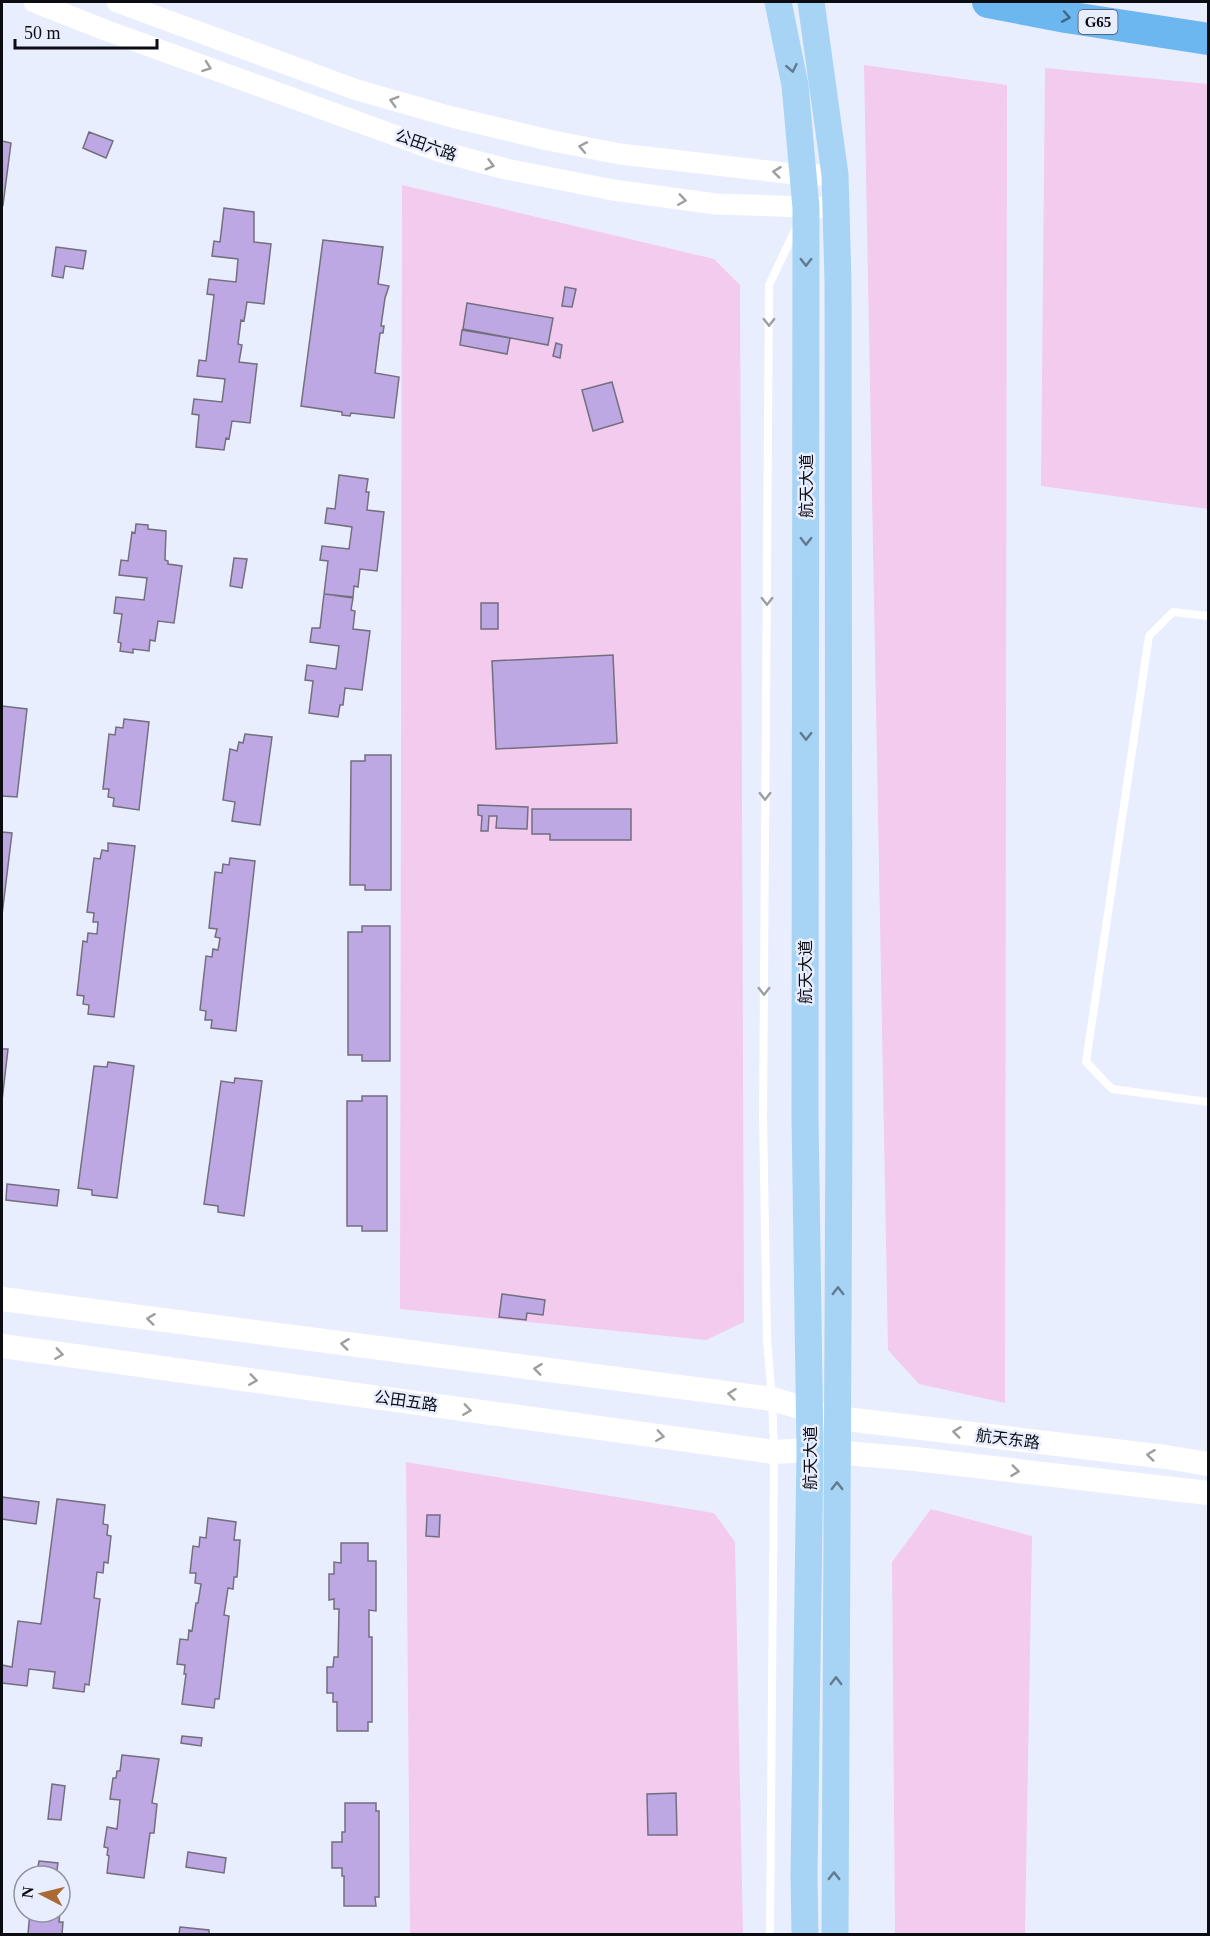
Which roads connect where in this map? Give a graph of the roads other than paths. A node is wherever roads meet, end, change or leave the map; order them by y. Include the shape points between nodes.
1 (34, 2) edge
2 (117, 2) edge
3 (811, 2) edge
4 (988, 2) edge
5 (779, 6) edge
6 (1209, 39) edge
7 (803, 175) junction
8 (835, 175) junction
9 (806, 208) junction
10 (836, 208) junction
11 (1209, 616) edge
12 (1209, 1102) edge
13 (2, 1299) edge
14 (2, 1346) edge
15 (772, 1399) junction
16 (809, 1410) junction
17 (837, 1418) junction
18 (810, 1450) junction
19 (774, 1452) junction
20 (837, 1453) junction
21 (1209, 1464) edge
22 (1209, 1493) edge
23 (770, 1935) edge
24 (805, 1935) edge
25 (835, 1935) edge

1 -> 9 street, 公田六路 via 438,151 613,190 716,204
7 -> 2 street, 公田六路 via 620,154 452,117 357,90
3 - 8 main road, 航天大道
4 -> 6 highway, G65
5 -> 7 main road, 航天大道 via 795,85
7 - 8 street, 公田六路
7 - 9 main road, 航天大道
8 - 10 main road, 航天大道
9 - 10 street, 公田六路
9 -> 15 lane via 769,285 763,1119 767,1340
9 -> 16 main road, 航天大道 via 805,1116
17 -> 10 main road, 航天大道 via 840,1119
11 - 12 lane via 1173,612 1149,636 1086,1062 1112,1089
15 -> 13 main road
14 -> 19 main road, 公田五路
15 - 16 main road
15 - 19 lane
16 - 17 main road, 航天东路
16 - 18 main road, 航天大道
17 - 20 main road, 航天大道
21 -> 17 main road, 航天东路
18 - 19 main road, 公田五路
18 - 20 main road, 航天东路
18 - 24 main road, 航天大道
19 - 23 lane
20 -> 22 main road, 航天东路 via 915,1458
25 -> 20 main road, 航天大道

